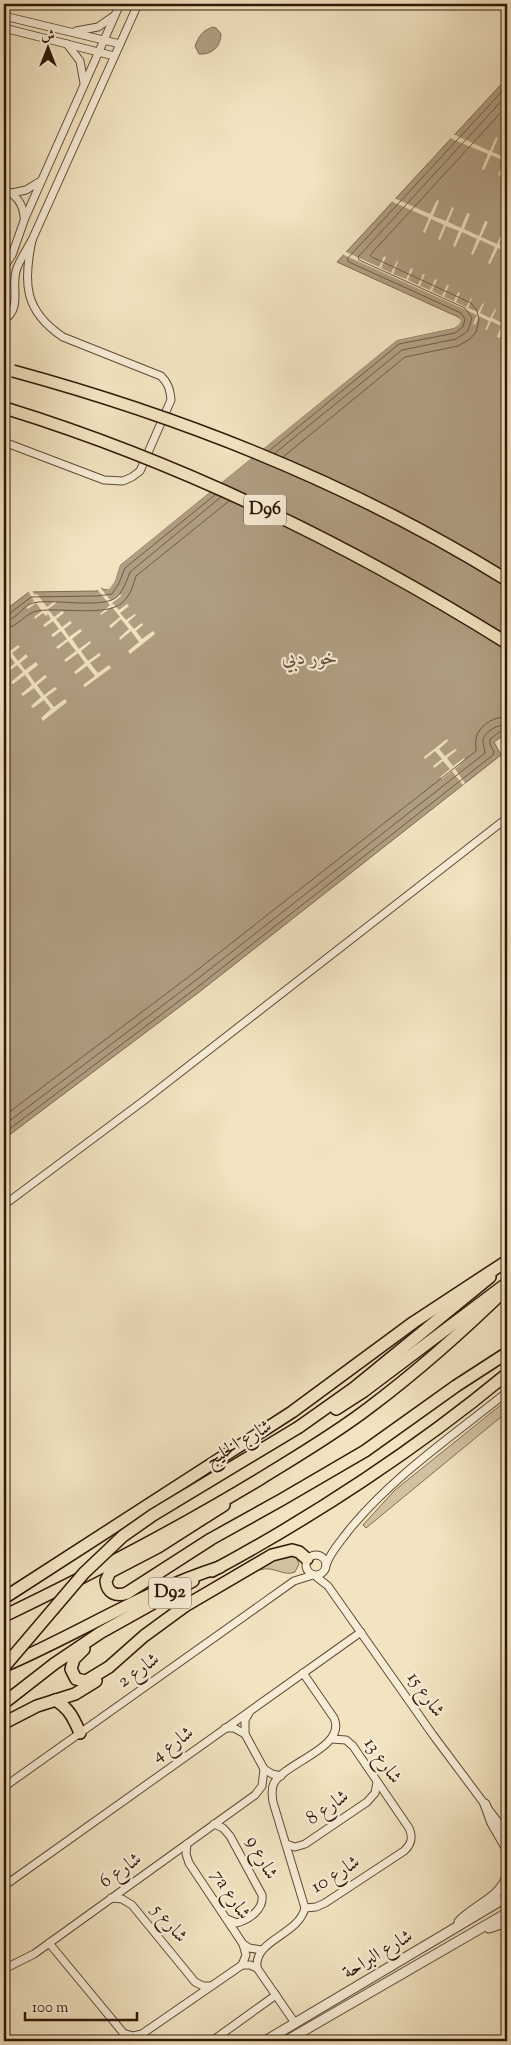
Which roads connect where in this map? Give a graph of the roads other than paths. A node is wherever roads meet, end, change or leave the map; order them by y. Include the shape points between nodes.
1 (120, 4) edge
2 (138, 4) edge
3 (116, 14) junction
4 (4, 16) edge
5 (4, 28) edge
6 (67, 31) junction
7 (104, 40) junction
8 (64, 42) junction
9 (120, 44) junction
10 (99, 52) junction
11 (114, 56) junction
12 (84, 86) junction
13 (42, 178) junction
14 (4, 189) edge
15 (12, 193) junction
16 (24, 218) junction
17 (32, 240) junction
18 (4, 267) edge
19 (4, 320) edge
20 (8, 369) edge
21 (6, 408) edge
22 (4, 442) edge
23 (507, 580) edge
24 (507, 643) edge
25 (507, 818) edge
26 (4, 1205) edge
27 (507, 1262) edge
28 (507, 1283) edge
29 (507, 1288) edge
30 (507, 1353) edge
31 (507, 1374) edge
32 (507, 1392) edge
33 (303, 1425) junction
34 (241, 1491) junction
35 (336, 1547) junction
36 (311, 1558) junction
37 (220, 1566) junction
38 (326, 1568) junction
39 (313, 1575) junction
40 (294, 1581) junction
41 (328, 1586) junction
42 (4, 1598) edge
43 (4, 1616) edge
44 (361, 1632) junction
45 (100, 1633) junction
46 (117, 1661) junction
47 (4, 1667) edge
48 (303, 1673) junction
49 (55, 1700) junction
50 (4, 1703) edge
51 (252, 1708) junction
52 (4, 1723) edge
53 (224, 1728) junction
54 (80, 1733) junction
55 (244, 1734) junction
56 (332, 1739) junction
57 (264, 1769) junction
58 (281, 1776) junction
59 (377, 1782) junction
60 (4, 1787) edge
61 (255, 1795) junction
62 (273, 1802) junction
63 (485, 1804) junction
64 (499, 1821) junction
65 (214, 1824) junction
66 (507, 1827) edge
67 (409, 1828) joint
68 (507, 1834) edge
69 (187, 1844) junction
70 (286, 1844) junction
71 (507, 1849) edge
72 (507, 1877) edge
73 (4, 1886) edge
74 (507, 1897) edge
75 (111, 1898) junction
76 (306, 1908) junction
77 (507, 1913) edge
78 (227, 1920) junction
79 (507, 1922) edge
80 (456, 1928) junction
81 (470, 1934) junction
82 (49, 1944) junction
83 (243, 1944) junction
84 (262, 1950) junction
85 (242, 1965) junction
86 (257, 1968) junction
87 (4, 1969) edge
88 (195, 1982) junction
89 (212, 1986) junction
90 (276, 1995) junction
91 (189, 2003) junction
92 (295, 2023) junction
93 (123, 2033) junction
94 (140, 2038) edge
95 (130, 2041) edge
96 (212, 2041) edge
97 (264, 2041) edge
98 (286, 2041) edge

1 - 3 street
2 - 9 street
3 - 6 street via 98,26
3 - 7 street
4 - 6 street
5 - 8 street
6 - 7 street
7 - 9 street
7 - 10 street
8 - 10 street
8 - 12 street via 80,61
9 - 11 street
10 - 11 street
10 - 12 street
11 - 17 street
12 - 13 street
13 - 15 street via 32,187
13 - 16 street
14 - 15 street
15 - 16 street via 20,202
16 - 18 street via 12,255
17 - 19 street via 17,268 15,304
17 - 22 street via 26,278 33,306 41,318 63,337 161,376 167,382 171,400 140,471 123,481 104,480
20 - 23 main road, D96, bridge via 170,419 284,464 395,516
21 - 24 main road, D96, bridge via 116,445 250,502 380,568
25 - 26 street via 154,1093
27 - 33 main road, شارع الخليج via 354,1388
27 - 42 main road via 427,1313 279,1421
28 - 33 main road via 354,1399
29 - 34 main road via 442,1348 369,1408
30 - 34 main road via 365,1451 211,1539 127,1593 116,1595 109,1591 106,1581 110,1572 214,1513
31 - 37 main road, D92 via 375,1470
32 - 35 street via 394,1484
33 - 47 main road, شارع الخليج, bridge via 123,1536 84,1573
34 - 43 main road via 121,1559
35 - 36 street
35 - 38 street
36 - 38 street via 324,1559
36 - 39 street via 307,1571
36 - 40 street, شارع 2
36 - 46 main road via 292,1550 272,1556 184,1606
37 - 45 main road, D92
37 - 47 main road via 152,1592
38 - 39 street via 319,1575
38 - 41 street, شارع 15
39 - 40 street, شارع 2
39 - 41 street, شارع 15
40 - 54 street, شارع 2
41 - 44 street, شارع 15
44 - 48 street, شارع 4
44 - 63 street, شارع 15
45 - 46 main road via 72,1662 74,1676 82,1681 89,1680
45 - 50 main road, D92
46 - 49 main road via 91,1685
48 - 51 street, شارع 4
48 - 56 street, شارع 13 via 336,1722
49 - 52 main road
49 - 54 main road via 71,1714
51 - 53 street, شارع 4
51 - 55 street via 245,1720
53 - 55 street via 234,1728
53 - 73 street, شارع 4
54 - 60 street, شارع 2
55 - 57 street
56 - 58 street
56 - 59 street, شارع 13 via 350,1743
57 - 58 street
57 - 61 street via 262,1786
58 - 62 street via 273,1785
59 - 67 street, شارع 13
59 - 70 street, شارع 8 via 375,1793 367,1802 305,1844 295,1847
61 - 62 street via 265,1796
61 - 65 street, شارع 6
62 - 70 street
63 - 64 street, شارع 15
63 - 71 street
64 - 66 street, شارع 15
64 - 68 street, شارع 15
65 - 69 street, شارع 6
65 - 78 street, شارع 9 via 230,1836 262,1895 262,1905 255,1913 237,1923
67 - 76 street, شارع 10 via 412,1841 404,1851 321,1906
69 - 75 street, شارع 6
69 - 78 street, 7a شارع via 189,1863
70 - 76 street
72 - 80 street via 496,1895 468,1913
74 - 80 street, شارع البراحة
75 - 82 street, شارع 6
75 - 88 street, شارع 5 via 122,1899 132,1905
76 - 84 street, شارع 10 via 296,1926
77 - 81 street, شارع البراحة
78 - 83 street, 7a شارع
79 - 81 street
80 - 92 street, شارع البراحة
81 - 98 street, شارع البراحة
82 - 87 street, شارع 6
82 - 93 street
83 - 84 street, 7a شارع
83 - 85 street via 246,1955
84 - 86 street
85 - 86 street
85 - 89 street
86 - 90 street
88 - 89 street
88 - 91 street via 195,1993
89 - 91 street
90 - 92 street
90 - 96 street
91 - 94 street
92 - 97 street, شارع البراحة
93 - 94 street
93 - 95 street

